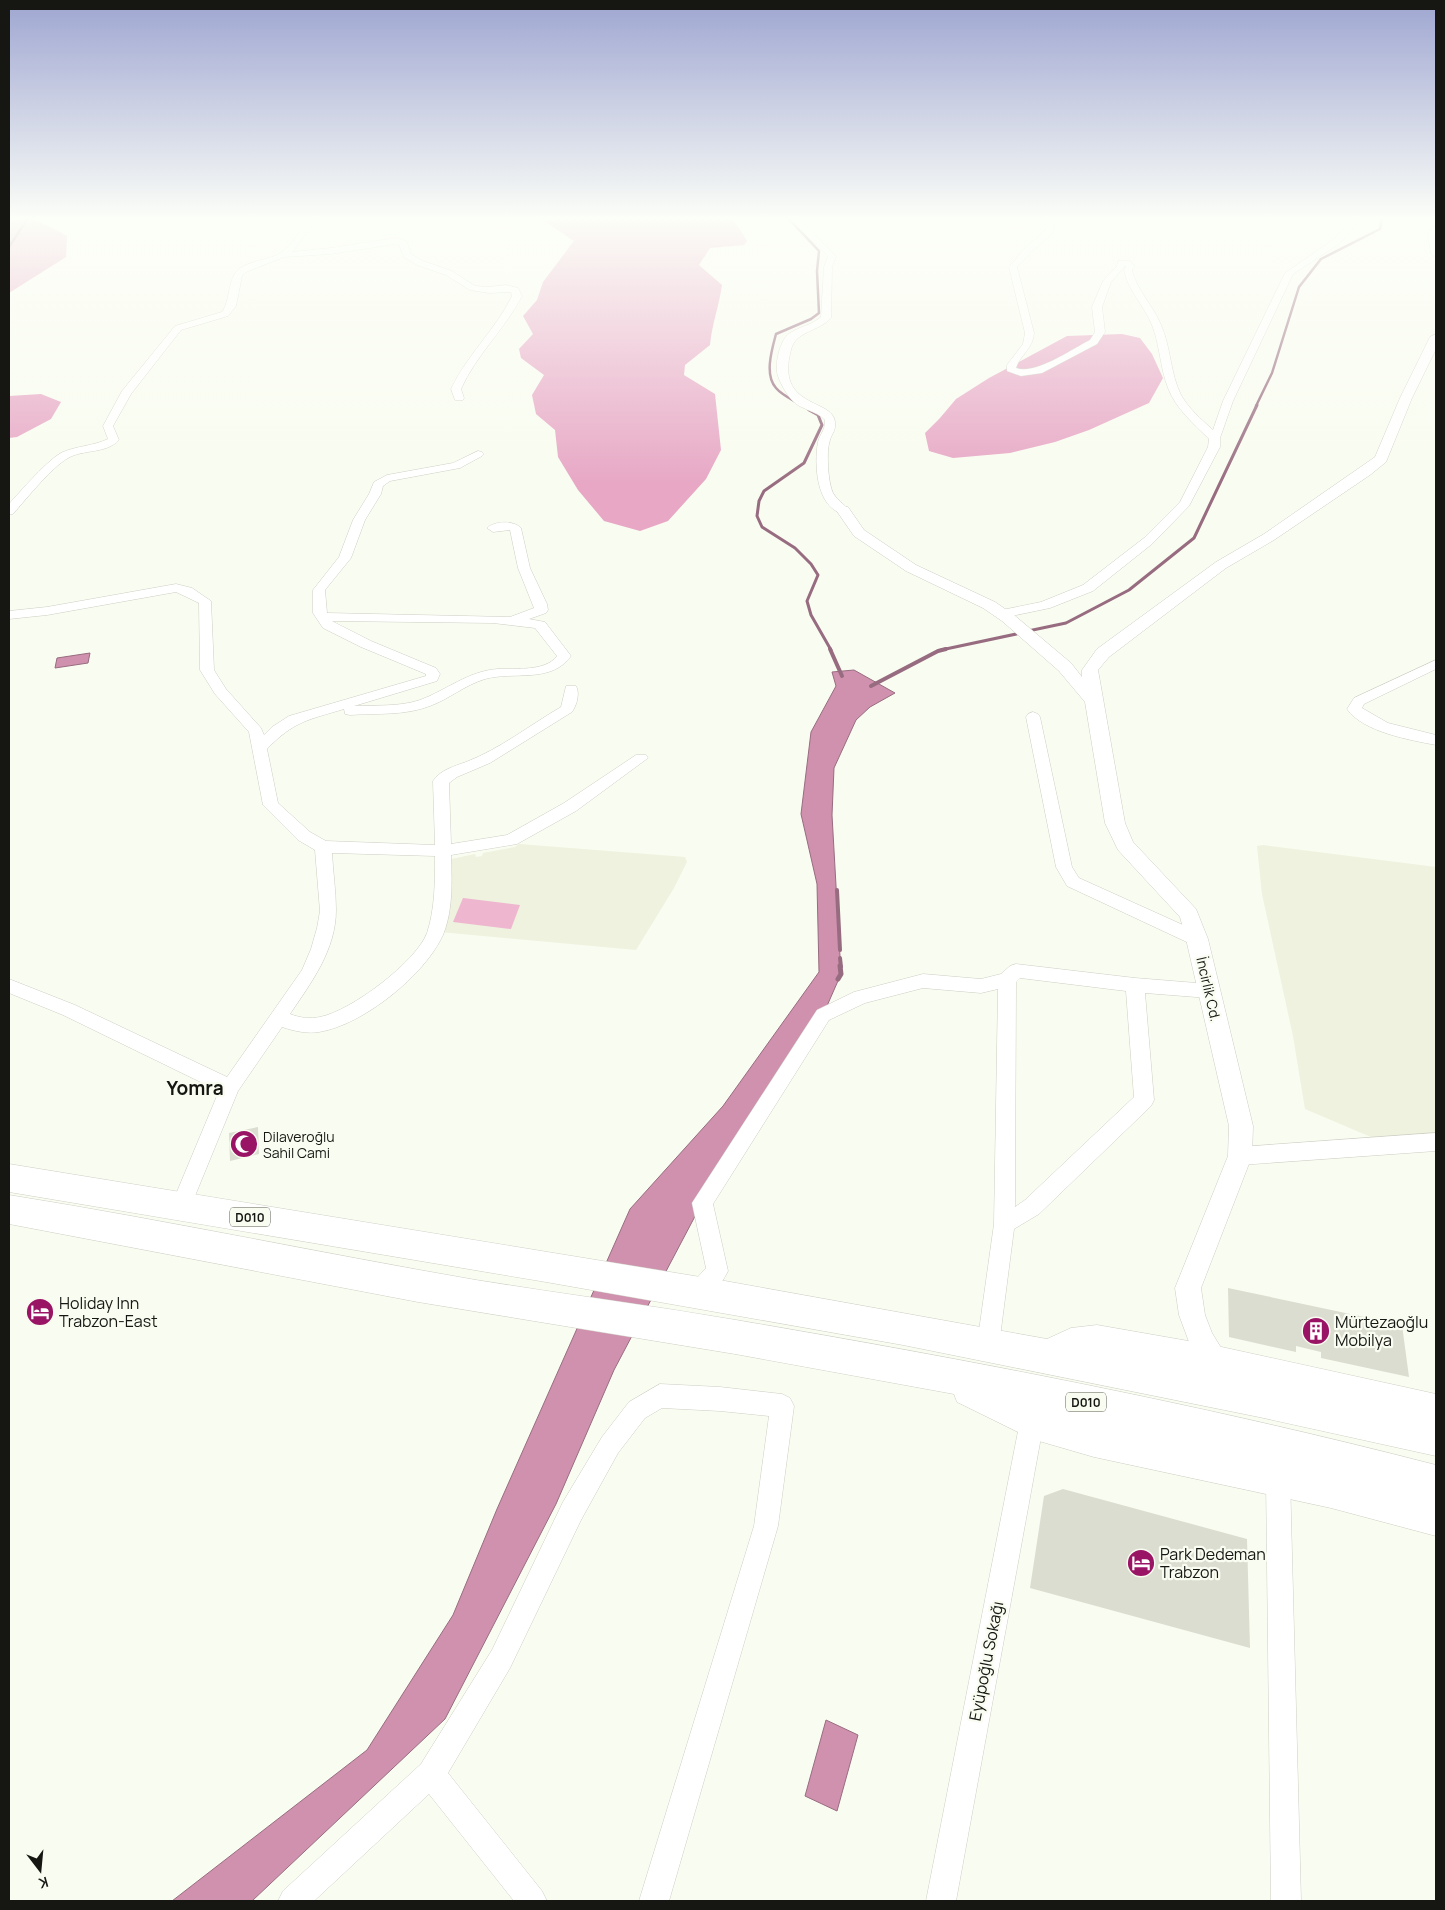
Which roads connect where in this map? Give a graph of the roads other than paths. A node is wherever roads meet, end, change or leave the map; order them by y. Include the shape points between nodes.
1 (230, 307) edge
2 (511, 307) edge
3 (826, 307) edge
4 (1023, 307) edge
5 (1097, 307) edge
6 (1147, 307) edge
7 (1273, 307) edge
8 (1436, 337) edge
9 (460, 398) dead end
10 (1215, 438) junction
11 (478, 454) dead end
12 (9, 510) edge
13 (843, 510) joint
14 (493, 528) dead end
15 (9, 615) edge
16 (1005, 616) junction
17 (323, 617) junction
18 (510, 620) junction
19 (1436, 664) edge
20 (571, 689) dead end
21 (1094, 701) junction
22 (1033, 717) dead end
23 (270, 739) junction
24 (1436, 740) edge
25 (260, 749) junction
26 (642, 758) dead end
27 (323, 847) junction
28 (442, 851) junction
29 (1197, 939) junction
30 (1007, 980) junction
31 (9, 986) edge
32 (1134, 986) junction
33 (1209, 991) junction
34 (278, 1017) junction
35 (230, 1087) junction
36 (1436, 1142) edge
37 (1240, 1156) junction
38 (9, 1178) edge
39 (181, 1206) junction
40 (9, 1209) edge
41 (1004, 1224) junction
42 (690, 1290) junction
43 (988, 1345) junction
44 (1047, 1357) junction
45 (1217, 1364) junction
46 (937, 1374) junction
47 (1436, 1412) edge
48 (1032, 1421) junction
49 (1436, 1438) edge
50 (1278, 1477) junction
51 (1436, 1484) edge
52 (1436, 1517) edge
53 (430, 1774) junction
54 (293, 1901) edge
55 (532, 1901) edge
56 (654, 1901) edge
57 (941, 1901) edge
58 (1286, 1901) edge

1 - 12 street via 225,314 178,328 126,392 111,418 108,426 114,440 65,455
2 - 9 street via 462,376 456,389
3 - 13 street via 826,318 815,327 793,335 788,341 782,364 783,376 796,399 823,412 830,420 830,431 824,441 822,483
4 - 5 street via 1030,332 1026,350 1011,369 1021,373 1038,371 1094,342 1100,332
6 - 10 street via 1160,333 1173,388 1189,412
7 - 10 street via 1228,401
8 - 21 street, İncirlik Cd. via 1381,459 1277,532 1221,565 1103,653 1090,670
10 - 16 street via 1214,447 1184,504 1148,541 1088,588
11 - 17 street via 456,466 387,478 378,484 359,520 345,558 319,590
13 - 16 street via 859,533 910,568 989,605
14 - 18 street via 515,528 524,568 541,610
15 - 25 street via 163,589 187,591 205,601 207,670 220,691 256,731
16 - 21 street via 1065,667
17 - 18 street
17 - 23 street via 328,625 431,671 432,678 294,719 284,724
18 - 23 street via 540,625 564,656 562,662 551,668 480,676 414,707 327,716
19 - 24 street via 1359,701 1354,709 1379,726
20 - 28 street via 567,709 485,760 441,781
21 - 29 street, İncirlik Cd. via 1115,823 1125,845 1189,914
22 - 29 street via 1064,867 1072,882
23 - 25 street
25 - 27 street via 271,805 304,836
26 - 28 street via 570,807 511,840
27 - 28 street
27 - 34 street via 328,911 326,928 309,973
28 - 34 street via 439,920 425,951 403,976 385,992 327,1023 308,1027 294,1025
29 - 33 street, İncirlik Cd.
30 - 32 street via 1016,971
30 - 41 street
30 - 42 street via 981,986 923,981 860,997 824,1015 702,1203 717,1271 702,1288
31 - 35 street via 69,1010
32 - 33 street
32 - 41 street via 1144,1100 1032,1208
33 - 37 street, İncirlik Cd. via 1241,1126
34 - 35 street
35 - 39 street
36 - 37 street
37 - 45 street, İncirlik Cd. via 1188,1288 1192,1315
38 - 39 highway, D010
39 - 42 highway, D010
40 - 46 highway, D010 via 477,1296
41 - 43 street
42 - 43 highway, D010
43 - 44 highway
44 - 45 highway via 1071,1344 1097,1342
44 - 49 highway via 1284,1403
45 - 47 highway
46 - 48 highway
46 - 51 highway, D010 via 1108,1406 1273,1442
48 - 50 highway via 1094,1438
48 - 57 street, Eyüpoğlu Sokağı
50 - 52 highway
50 - 58 street
53 - 54 street
53 - 55 street
53 - 56 street via 501,1659 572,1512 610,1444 637,1410 660,1396 782,1406 766,1526

